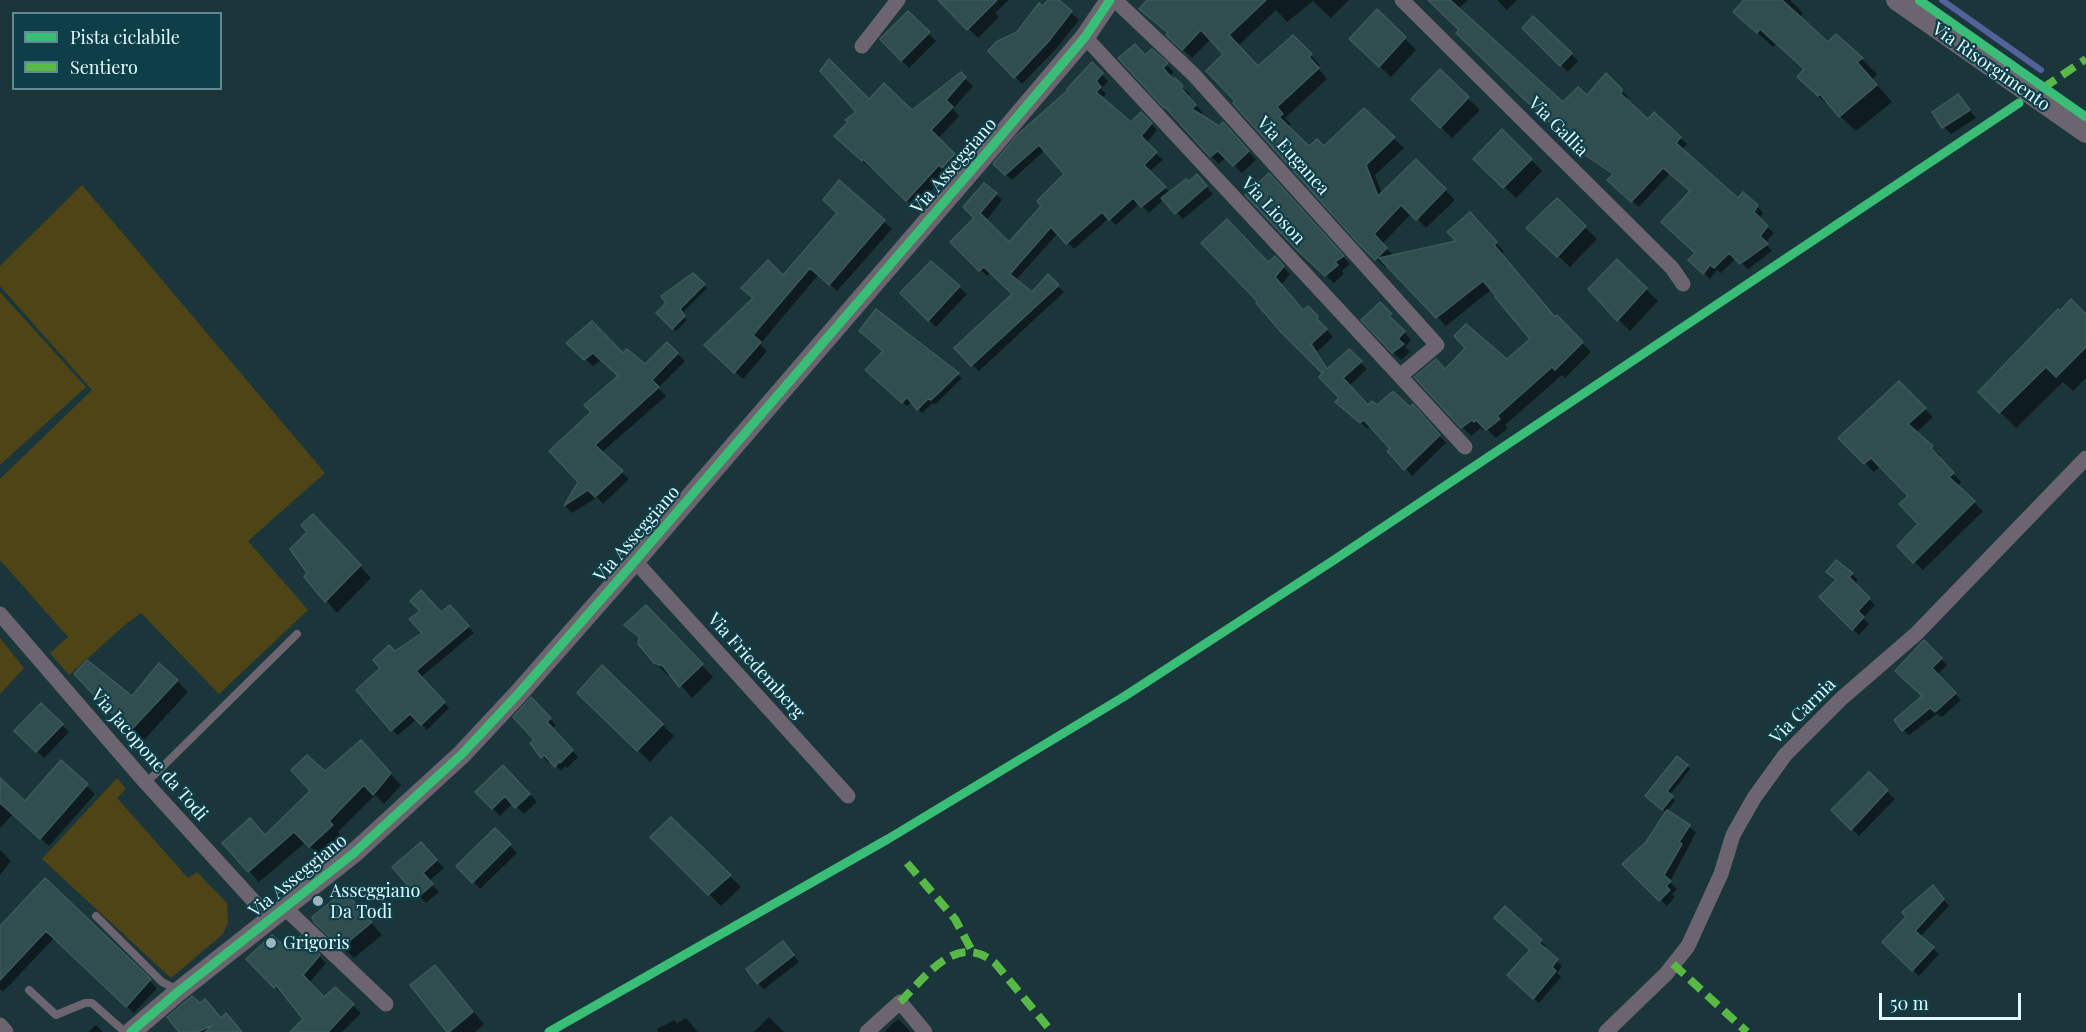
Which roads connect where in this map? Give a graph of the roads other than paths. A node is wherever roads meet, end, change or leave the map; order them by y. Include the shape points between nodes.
1 (898, 0) edge
2 (1110, 0) edge
3 (1115, 0) edge
4 (1402, 0) edge
5 (1896, 0) edge
6 (1085, 37) junction
7 (862, 46) dead end
8 (2086, 134) edge
9 (1683, 284) dead end
10 (1401, 376) junction
11 (1465, 447) dead end
12 (2086, 458) edge
13 (635, 561) junction
14 (0, 614) edge
15 (297, 634) dead end
16 (146, 783) junction
17 (848, 796) dead end
18 (278, 914) junction
19 (96, 916) dead end
20 (28, 990) dead end
21 (179, 991) junction
22 (386, 1004) dead end
23 (0, 1025) edge
24 (6, 1032) edge
25 (125, 1032) edge
26 (131, 1032) edge
27 (867, 1032) edge
28 (925, 1032) edge
29 (1606, 1032) edge

1 - 7 street
2 - 6 street, Via Asseggiano
3 - 10 street, Via Euganea via 1194,75 1437,345
4 - 9 street, Via Gallia via 1672,268
5 - 8 street, Via Risorgimento
6 - 10 street, Via Lioson
6 - 13 street, Via Asseggiano
10 - 11 street, Via Lioson
12 - 29 street, Via Carnia via 1916,634 1842,698 1785,755 1733,834 1721,874 1688,946 1666,974
13 - 17 street, Via Friedemberg
13 - 18 street, Via Asseggiano via 462,754 354,853
14 - 16 street, Via Jacopone da Todi
15 - 16 lane
16 - 18 street, Via Jacopone da Todi
18 - 21 street, Via Asseggiano
18 - 22 street, Via Jacopone da Todi
19 - 21 lane via 162,982
20 - 25 lane via 56,1015 92,1003
21 - 26 street, Via Asseggiano
23 - 24 street
27 - 28 street via 900,1002

